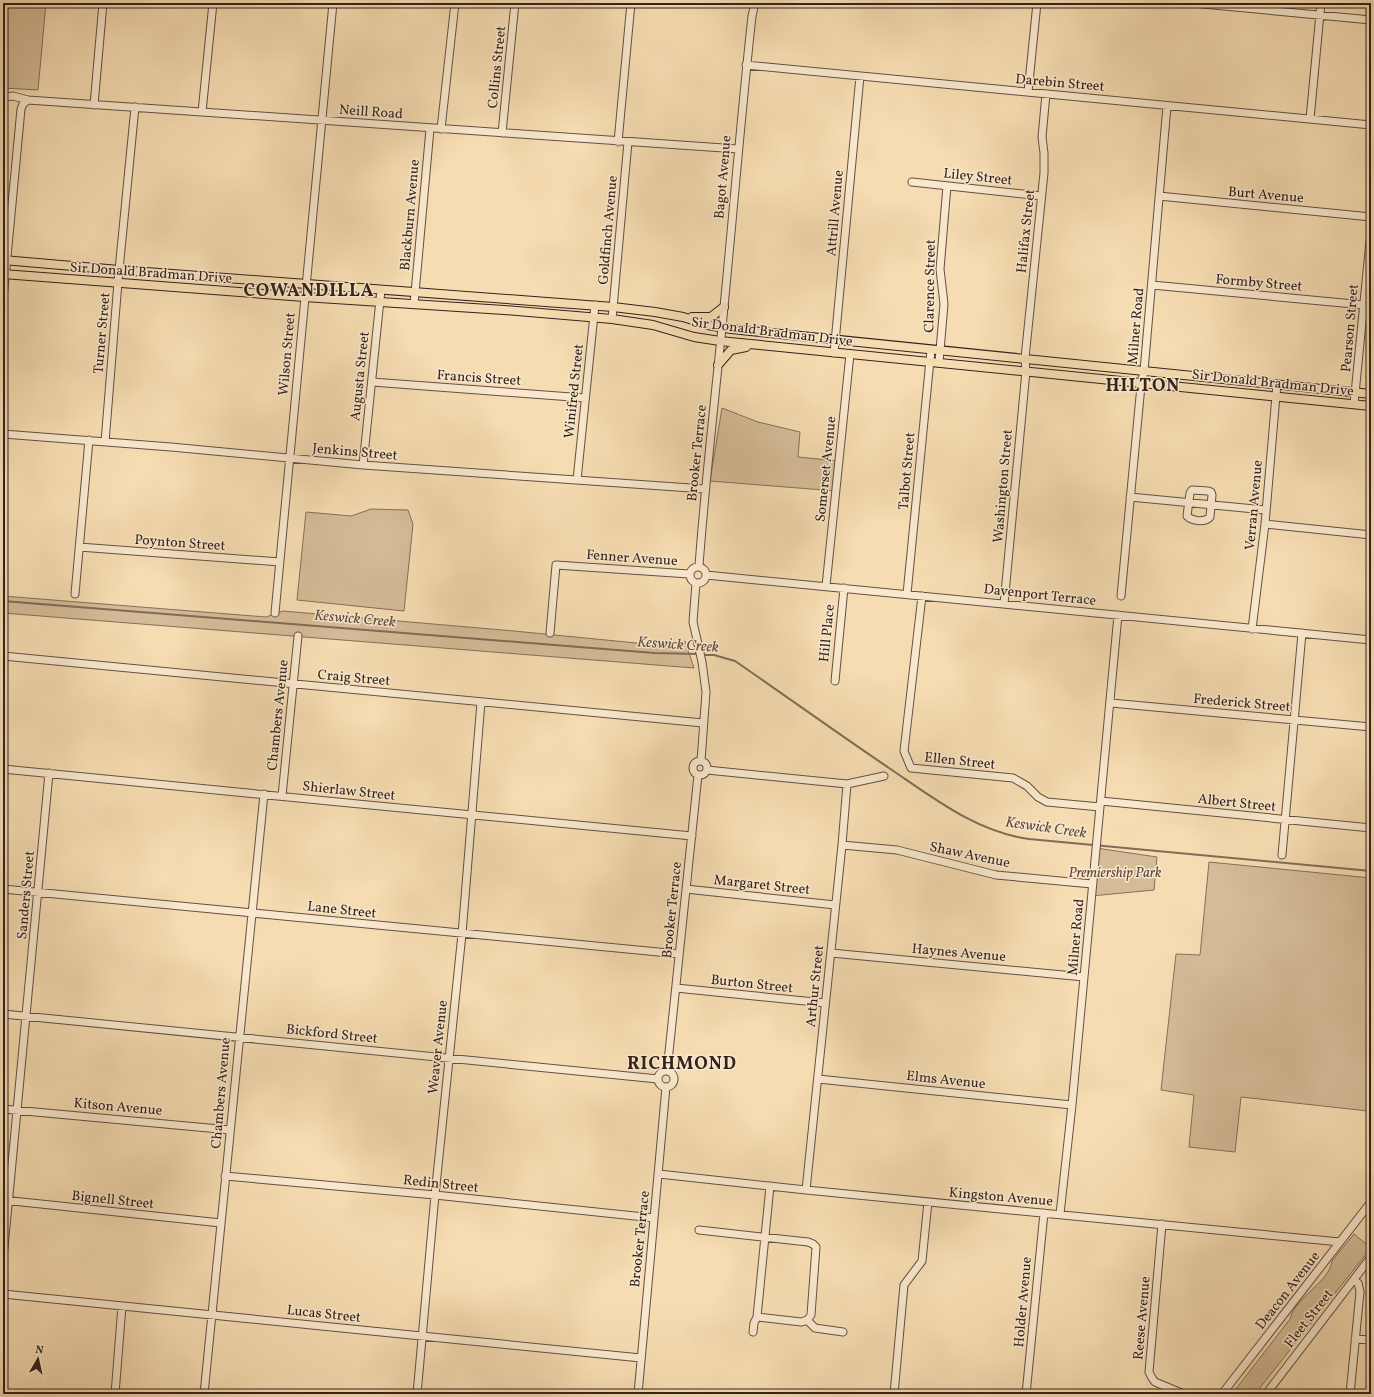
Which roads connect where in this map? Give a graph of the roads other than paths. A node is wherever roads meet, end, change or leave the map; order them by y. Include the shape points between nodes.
1 (103, 3) edge
2 (213, 3) edge
3 (333, 3) edge
4 (455, 3) edge
5 (515, 3) edge
6 (631, 3) edge
7 (750, 3) edge
8 (754, 3) edge
9 (1037, 3) edge
10 (1192, 3) edge
11 (1320, 3) edge
12 (1319, 15) junction
13 (752, 16) junction
14 (1371, 20) edge
15 (746, 65) junction
16 (860, 76) junction
17 (1028, 92) junction
18 (1046, 94) junction
19 (3, 97) edge
20 (28, 100) junction
21 (94, 104) junction
22 (1167, 106) junction
23 (135, 107) junction
24 (202, 112) junction
25 (1310, 119) junction
26 (321, 121) junction
27 (1371, 125) edge
28 (430, 129) junction
29 (441, 129) junction
30 (502, 133) junction
31 (618, 142) junction
32 (628, 142) junction
33 (738, 149) junction
34 (912, 182) dead end
35 (948, 186) junction
36 (1042, 196) junction
37 (1159, 196) junction
38 (1371, 217) edge
39 (1371, 231) edge
40 (5, 260) edge
41 (119, 270) junction
42 (4, 274) edge
43 (118, 283) junction
44 (306, 284) junction
45 (1152, 285) junction
46 (380, 290) junction
47 (416, 293) junction
48 (304, 297) junction
49 (3, 299) edge
50 (380, 302) junction
51 (414, 304) junction
52 (595, 305) junction
53 (1364, 305) junction
54 (613, 307) junction
55 (724, 307) junction
56 (683, 317) junction
57 (594, 318) junction
58 (612, 319) junction
59 (722, 328) junction
60 (836, 340) junction
61 (720, 342) junction
62 (759, 344) junction
63 (931, 350) junction
64 (940, 351) junction
65 (834, 353) junction
66 (850, 354) junction
67 (1025, 358) junction
68 (930, 362) junction
69 (939, 362) junction
70 (718, 365) junction
71 (1026, 371) junction
72 (1144, 371) junction
73 (372, 382) junction
74 (1141, 383) junction
75 (1277, 384) junction
76 (1356, 392) junction
77 (1371, 394) edge
78 (1276, 395) junction
79 (585, 398) junction
80 (1354, 404) junction
81 (1371, 406) edge
82 (3, 434) edge
83 (89, 440) junction
84 (105, 442) junction
85 (289, 458) junction
86 (363, 465) junction
87 (577, 480) junction
88 (705, 489) junction
89 (1130, 497) junction
90 (1188, 503) junction
91 (1210, 505) junction
92 (1266, 510) junction
93 (1265, 524) junction
94 (1371, 535) edge
95 (79, 547) junction
96 (280, 562) junction
97 (699, 566) junction
98 (689, 574) junction
99 (706, 575) junction
100 (696, 583) junction
101 (826, 586) junction
102 (844, 588) junction
103 (75, 594) dead end
104 (907, 594) junction
105 (922, 596) junction
106 (1121, 596) dead end
107 (1004, 604) junction
108 (274, 613) dead end
109 (1118, 615) junction
110 (1252, 629) junction
111 (550, 633) dead end
112 (1302, 633) junction
113 (298, 636) dead end
114 (1371, 640) edge
115 (3, 656) edge
116 (835, 681) dead end
117 (293, 684) junction
118 (481, 702) junction
119 (1110, 703) junction
120 (1294, 720) junction
121 (703, 723) junction
122 (1371, 727) edge
123 (701, 761) junction
124 (3, 769) edge
125 (707, 770) junction
126 (49, 773) junction
127 (698, 776) junction
128 (884, 776) dead end
129 (847, 784) junction
130 (264, 794) junction
131 (282, 796) junction
132 (1101, 804) junction
133 (472, 816) junction
134 (1284, 820) junction
135 (1371, 828) edge
136 (692, 836) junction
137 (842, 845) junction
138 (1282, 855) dead end
139 (1092, 884) junction
140 (3, 888) edge
141 (686, 889) junction
142 (38, 892) junction
143 (835, 905) junction
144 (252, 913) junction
145 (462, 934) junction
146 (831, 953) junction
147 (679, 954) junction
148 (1084, 977) junction
149 (676, 988) junction
150 (825, 1003) junction
151 (3, 1014) edge
152 (26, 1017) junction
153 (239, 1037) junction
154 (449, 1058) junction
155 (667, 1071) junction
156 (658, 1079) junction
157 (818, 1079) junction
158 (666, 1087) junction
159 (1072, 1105) junction
160 (3, 1109) edge
161 (17, 1110) junction
162 (230, 1130) junction
163 (659, 1174) junction
164 (225, 1176) junction
165 (770, 1186) junction
166 (806, 1190) junction
167 (435, 1195) junction
168 (6, 1201) edge
169 (928, 1202) junction
170 (1371, 1202) edge
171 (1044, 1213) junction
172 (1060, 1214) junction
173 (654, 1218) junction
174 (221, 1223) junction
175 (1162, 1224) junction
176 (699, 1230) dead end
177 (765, 1238) junction
178 (1340, 1242) junction
179 (1371, 1257) edge
180 (3, 1258) edge
181 (1354, 1280) junction
182 (3, 1294) edge
183 (122, 1306) junction
184 (212, 1314) junction
185 (757, 1317) junction
186 (807, 1320) junction
187 (753, 1332) dead end
188 (843, 1332) dead end
189 (422, 1337) junction
190 (1355, 1339) junction
191 (1371, 1340) edge
192 (641, 1358) junction
193 (115, 1394) edge
194 (204, 1394) edge
195 (417, 1394) edge
196 (638, 1394) edge
197 (894, 1394) edge
198 (1026, 1394) edge
199 (1184, 1394) edge
200 (1222, 1394) edge
201 (1266, 1394) edge
202 (1350, 1394) edge

1 - 21 street
2 - 24 street
3 - 26 street, Wilson Street
4 - 29 street
5 - 30 street, Collins Street
6 - 31 street
7 - 13 street, Bagot Avenue
8 - 13 street, Bagot Avenue
9 - 17 street
10 - 12 street
11 - 12 street
12 - 14 street
12 - 25 street
13 - 15 street, Bagot Avenue
15 - 16 street, Darebin Street
15 - 33 street, Bagot Avenue
16 - 17 street, Darebin Street
16 - 60 street, Attrill Avenue
17 - 18 street, Darebin Street
18 - 22 street, Darebin Street
18 - 36 street, Halifax Street via 1042,137
19 - 20 street, Neill Road via 13,96
20 - 21 street, Neill Road
20 - 40 street via 21,109
21 - 23 street, Neill Road
22 - 25 street, Darebin Street
22 - 37 street, Milner Road
23 - 24 street, Neill Road
23 - 41 street, Turner Street
24 - 26 street, Neill Road
25 - 27 street, Darebin Street
26 - 28 street, Neill Road
26 - 44 street, Wilson Street
28 - 29 street, Neill Road
28 - 47 street, Blackburn Avenue
29 - 30 street, Neill Road
30 - 31 street, Neill Road
31 - 32 street, Neill Road
32 - 33 street, Neill Road
32 - 54 street, Goldfinch Avenue
33 - 55 street, Bagot Avenue
34 - 35 street, Liley Street
35 - 36 street, Liley Street
35 - 64 street, Clarence Street via 940,269 944,304
36 - 67 street, Halifax Street
37 - 38 street, Burt Avenue
37 - 45 street, Milner Road
39 - 53 street, Pearson Street
40 - 41 main road, Sir Donald Bradman Drive
40 - 42 street
41 - 43 street, Turner Street
41 - 44 main road, Sir Donald Bradman Drive
42 - 43 main road, Sir Donald Bradman Drive
42 - 49 street
43 - 48 main road, Sir Donald Bradman Drive
43 - 84 street, Turner Street
44 - 46 main road, Sir Donald Bradman Drive
44 - 48 street, Wilson Street
45 - 53 street, Formby Street
45 - 72 street, Milner Road
46 - 47 main road, Sir Donald Bradman Drive
46 - 50 street, Augusta Street
47 - 51 street, Blackburn Avenue
47 - 52 main road, Sir Donald Bradman Drive
48 - 50 main road, Sir Donald Bradman Drive
48 - 85 street, Wilson Street
50 - 51 main road, Sir Donald Bradman Drive
50 - 73 street, Augusta Street
51 - 57 main road, Sir Donald Bradman Drive
52 - 54 main road, Sir Donald Bradman Drive
52 - 57 street, Winifred Street
53 - 76 street, Pearson Street
54 - 56 main road, Sir Donald Bradman Drive
54 - 58 street, Goldfinch Avenue
55 - 56 main road via 711,317
55 - 59 street, Bagot Avenue
56 - 59 main road, Sir Donald Bradman Drive
57 - 58 main road, Sir Donald Bradman Drive
57 - 79 street, Winifred Street
58 - 61 main road, Sir Donald Bradman Drive via 653,325
59 - 60 main road, Sir Donald Bradman Drive
59 - 61 street, Bagot Avenue
60 - 63 main road, Sir Donald Bradman Drive
60 - 65 street, Attrill Avenue
61 - 62 main road, Sir Donald Bradman Drive
61 - 70 street, Brooker Terrace
62 - 65 main road, Sir Donald Bradman Drive
62 - 70 main road via 731,350
63 - 64 main road, Sir Donald Bradman Drive
63 - 68 street, Talbot Street
64 - 67 main road, Sir Donald Bradman Drive
64 - 69 street, Clarence Street
65 - 66 main road, Sir Donald Bradman Drive
66 - 68 main road, Sir Donald Bradman Drive
66 - 101 street, Somerset Avenue
67 - 71 street, Halifax Street
67 - 72 main road, Sir Donald Bradman Drive
68 - 69 main road, Sir Donald Bradman Drive
68 - 104 street, Talbot Street
69 - 71 main road, Sir Donald Bradman Drive
70 - 88 street, Brooker Terrace
71 - 74 main road, Sir Donald Bradman Drive
71 - 107 street, Washington Street
72 - 74 street, Milner Road
72 - 75 main road, Sir Donald Bradman Drive
73 - 79 street, Francis Street
73 - 86 street, Augusta Street
74 - 78 main road, Sir Donald Bradman Drive
74 - 89 street, Milner Road
75 - 76 main road, Sir Donald Bradman Drive
75 - 78 street, Verran Avenue
76 - 77 main road, Sir Donald Bradman Drive
76 - 80 street, Pearson Street
78 - 80 main road, Sir Donald Bradman Drive
78 - 92 street, Verran Avenue
79 - 87 street, Winifred Street
80 - 81 main road, Sir Donald Bradman Drive
82 - 83 street, Jenkins Street
83 - 84 street, Jenkins Street
83 - 95 street
84 - 85 street, Jenkins Street
85 - 86 street, Jenkins Street
85 - 96 street, Wilson Street
86 - 87 street, Jenkins Street
87 - 88 street, Jenkins Street
88 - 97 street, Brooker Terrace
89 - 90 street
89 - 106 street, Milner Road
90 - 91 street
90 - 91 street via 1192,490 1208,491 1212,495
90 - 91 street via 1187,516 1192,520 1208,520
91 - 92 street
92 - 93 street, Verran Avenue
93 - 94 street
93 - 110 street, Verran Avenue
95 - 96 street, Poynton Street
95 - 103 street
96 - 108 street, Wilson Street
97 - 98 street via 692,568
97 - 99 street via 704,569
98 - 100 street
98 - 111 street, Fenner Avenue via 556,565
99 - 100 street via 703,581
99 - 101 street, Davenport Terrace
100 - 121 street via 693,622 706,692
101 - 102 street, Davenport Terrace
102 - 104 street, Davenport Terrace
102 - 116 street, Hill Place
104 - 105 street, Davenport Terrace
105 - 107 street, Davenport Terrace
105 - 132 street, Ellen Street via 904,751 911,768 1013,778 1047,802
107 - 109 street, Davenport Terrace
109 - 110 street, Davenport Terrace
109 - 119 street, Milner Road
110 - 112 street, Davenport Terrace
112 - 114 street, Davenport Terrace
112 - 120 street
113 - 117 street, Chambers Avenue
115 - 117 street, Craig Street
117 - 118 street, Craig Street
117 - 131 street, Chambers Avenue
118 - 121 street, Craig Street
118 - 133 street, Weaver Avenue
119 - 120 street, Frederick Street
119 - 132 street, Milner Road
120 - 122 street, Frederick Street
120 - 134 street
121 - 123 street
123 - 125 street via 707,766
123 - 127 street via 692,768
124 - 126 street, Shierlaw Street
125 - 127 street
125 - 129 street
126 - 130 street, Shierlaw Street
126 - 142 street, Sanders Street
127 - 136 street, Brooker Terrace
128 - 129 street
129 - 137 street, Arthur Street
130 - 131 street, Shierlaw Street
130 - 144 street, Chambers Avenue
131 - 133 street, Shierlaw Street
132 - 134 street, Albert Street
132 - 139 street, Milner Road
133 - 136 street, Shierlaw Street
133 - 145 street, Weaver Avenue
134 - 135 street, Albert Street
134 - 138 street
136 - 141 street, Brooker Terrace
137 - 139 street, Shaw Avenue via 898,850 996,875
137 - 143 street, Arthur Street
139 - 148 street, Milner Road
140 - 142 street, Lane Street
141 - 143 street, Margaret Street
141 - 147 street, Brooker Terrace
142 - 144 street, Lane Street
142 - 152 street, Sanders Street
143 - 146 street, Arthur Street
144 - 145 street, Lane Street
144 - 153 street, Chambers Avenue
145 - 147 street, Lane Street
145 - 154 street, Weaver Avenue
146 - 148 street, Haynes Avenue
146 - 150 street, Arthur Street
147 - 149 street, Brooker Terrace
148 - 159 street, Milner Road
149 - 150 street, Burton Street
149 - 155 street, Brooker Terrace
150 - 157 street, Arthur Street
151 - 152 street, Bickford Street
152 - 153 street, Bickford Street
152 - 161 street, Sanders Street
153 - 154 street, Bickford Street
153 - 162 street, Chambers Avenue
154 - 156 street, Bickford Street
154 - 167 street, Weaver Avenue
155 - 156 street via 662,1072
155 - 158 street via 673,1075 674,1080 673,1084
156 - 158 street via 659,1083
157 - 159 street, Elms Avenue
157 - 166 street, Arthur Street
158 - 163 street, Brooker Terrace
159 - 172 street, Milner Road
160 - 161 street, Kitson Avenue
161 - 162 street, Kitson Avenue
161 - 168 street, Sanders Street
162 - 164 street, Chambers Avenue
163 - 165 street, Kingston Avenue
163 - 173 street, Brooker Terrace
164 - 167 street, Redin Street
164 - 174 street, Chambers Avenue
165 - 166 street, Kingston Avenue
165 - 177 street
166 - 169 street, Kingston Avenue
167 - 173 street, Redin Street
167 - 189 street, Weaver Avenue
168 - 174 street, Bignell Street
168 - 180 street, Sanders Street
169 - 171 street, Kingston Avenue
169 - 197 street via 922,1261 904,1285
170 - 178 street, Deacon Avenue
171 - 172 street, Kingston Avenue
171 - 198 street, Holder Avenue
172 - 175 street, Kingston Avenue
173 - 192 street, Brooker Terrace
174 - 184 street, Chambers Avenue
175 - 178 street, Kingston Avenue
175 - 199 street, Reese Avenue via 1149,1372 1155,1382
176 - 177 street
177 - 185 street
177 - 186 street via 808,1242 816,1247 810,1315
178 - 200 street, Deacon Avenue
179 - 181 street, Fleet Street
181 - 190 street via 1358,1283 1360,1292
181 - 201 street, Fleet Street
182 - 183 street, Lucas Street
183 - 184 street, Lucas Street
183 - 193 street
184 - 189 street, Lucas Street
184 - 194 street, Chambers Avenue
185 - 186 street via 801,1322
185 - 187 street
186 - 188 street via 815,1328
189 - 192 street, Lucas Street
189 - 195 street, Weaver Avenue
190 - 191 street
190 - 202 street
192 - 196 street, Brooker Terrace

